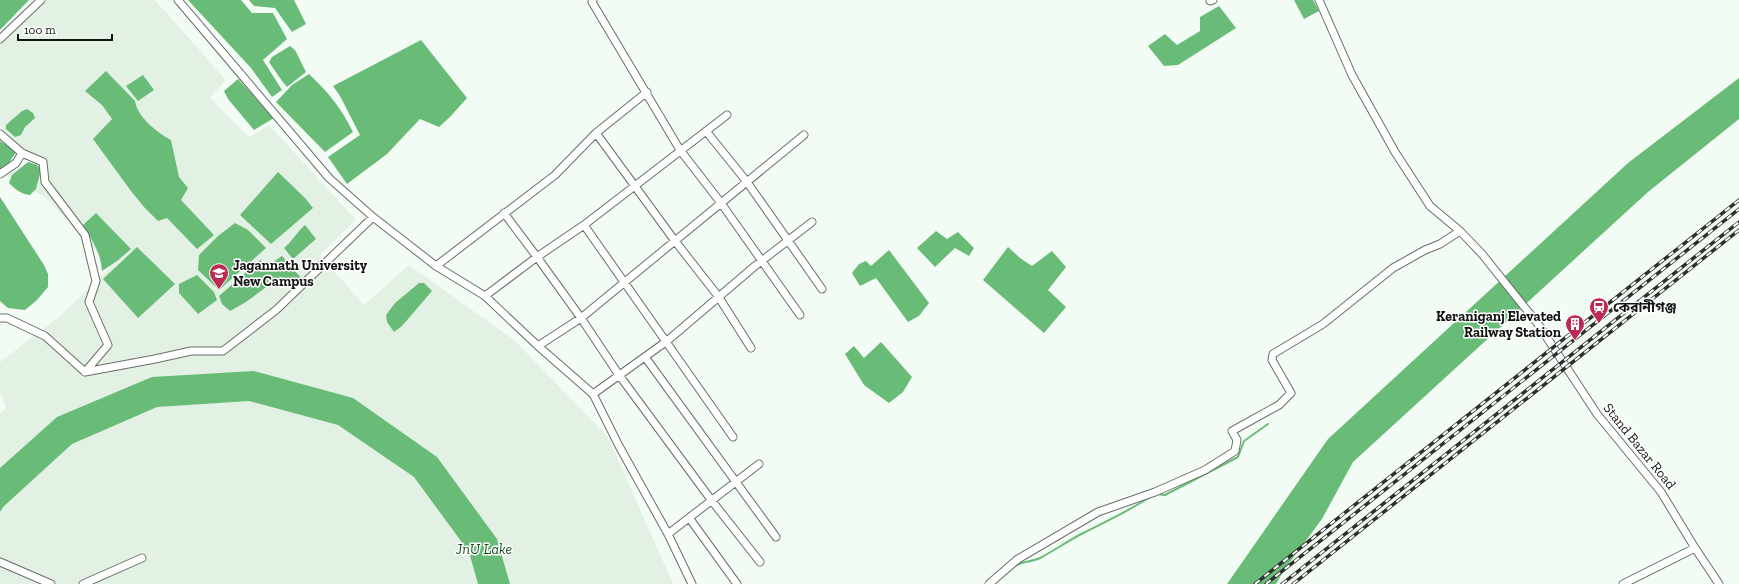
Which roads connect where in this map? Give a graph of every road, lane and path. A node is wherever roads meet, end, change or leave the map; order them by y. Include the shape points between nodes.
1 (41, 0) edge
2 (178, 0) edge
3 (593, 0) edge
4 (1319, 0) edge
5 (0, 39) edge
6 (647, 92) junction
7 (727, 114) dead end
8 (706, 131) junction
9 (596, 133) junction
10 (0, 134) edge
11 (804, 135) dead end
12 (680, 150) junction
13 (22, 153) junction
14 (0, 174) edge
15 (747, 182) junction
16 (634, 186) junction
17 (722, 203) junction
18 (504, 213) junction
19 (373, 217) junction
20 (812, 222) dead end
21 (584, 225) junction
22 (1460, 231) junction
23 (675, 241) junction
24 (788, 241) junction
25 (537, 257) junction
26 (762, 261) junction
27 (436, 266) junction
28 (624, 283) junction
29 (822, 289) dead end
30 (485, 296) junction
31 (718, 296) junction
32 (800, 315) dead end
33 (0, 318) edge
34 (581, 318) junction
35 (667, 341) junction
36 (538, 346) junction
37 (751, 348) dead end
38 (644, 357) junction
39 (85, 372) junction
40 (619, 375) junction
41 (593, 394) junction
42 (733, 437) dead end
43 (759, 464) dead end
44 (737, 481) junction
45 (712, 501) junction
46 (690, 518) junction
47 (668, 534) junction
48 (776, 537) dead end
49 (1695, 548) junction
50 (142, 558) dead end
51 (0, 562) edge
52 (760, 562) dead end
53 (51, 584) edge
54 (83, 584) edge
55 (692, 584) edge
56 (737, 584) edge
57 (989, 584) edge
58 (1624, 584) edge
59 (1720, 584) edge

1 - 5 street
2 - 19 street via 329,178
3 - 6 street
4 - 22 street, Stand Bazar Road via 1352,75 1395,152 1430,206
6 - 9 street
6 - 12 street
7 - 8 street
8 - 12 street
8 - 15 street
9 - 16 street
9 - 18 street via 555,175
10 - 13 street
11 - 15 street
12 - 16 street
12 - 17 street
13 - 14 street via 16,163
13 - 39 street via 43,162 45,182 85,235 96,281 89,302 108,345
15 - 17 street
15 - 24 street
16 - 21 street
16 - 23 street
17 - 23 street
17 - 26 street
18 - 25 street
18 - 27 street
19 - 27 street
19 - 39 street via 276,310 223,351 191,351
20 - 24 street
21 - 25 street
21 - 28 street
22 - 49 street, Stand Bazar Road via 1482,254 1538,324 1597,414 1661,492
22 - 57 street via 1393,268 1323,324 1273,354 1272,360 1291,393 1279,405 1232,430 1237,440 1235,450 1205,470 1098,512 1018,559
23 - 28 street
23 - 31 street
24 - 26 street
24 - 29 street
25 - 30 street
25 - 34 street
26 - 31 street
26 - 32 street
27 - 30 street
28 - 34 street
28 - 35 street
30 - 36 street
31 - 35 street
31 - 37 street
33 - 39 street via 8,318 45,336
34 - 36 street
34 - 40 street
35 - 38 street
35 - 42 street
36 - 41 street
38 - 40 street
38 - 44 street
40 - 41 street
40 - 45 street
41 - 47 street
43 - 44 street
44 - 45 street
44 - 48 street
45 - 46 street
45 - 52 street
46 - 47 street
46 - 56 street
47 - 55 street
49 - 58 street
49 - 59 street, Stand Bazar Road
50 - 54 street
51 - 53 street

